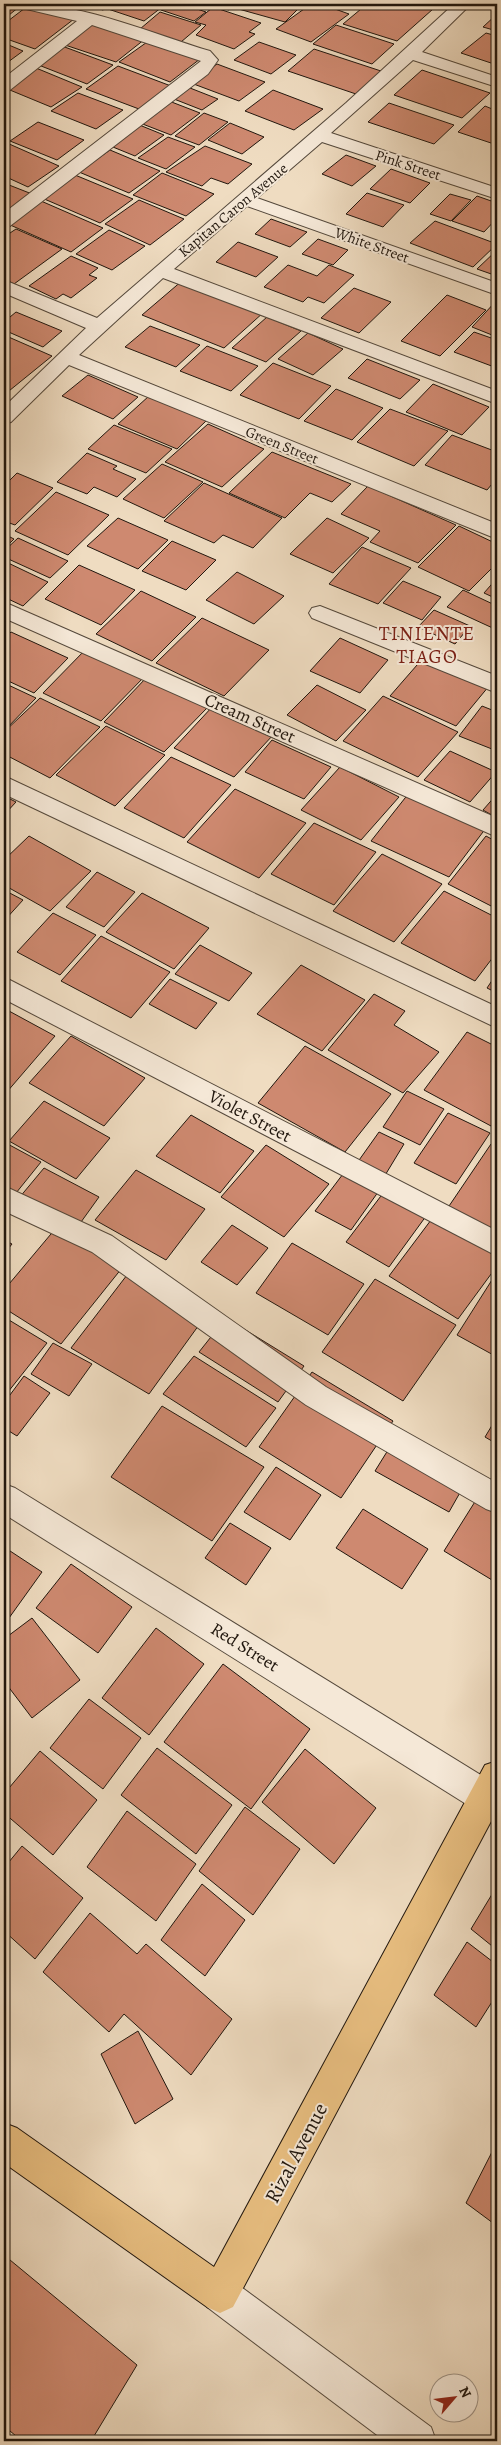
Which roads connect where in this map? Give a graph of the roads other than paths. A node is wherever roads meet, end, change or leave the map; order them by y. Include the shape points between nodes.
1 (24, 4) edge
2 (463, 4) edge
3 (90, 19) junction
4 (411, 54) junction
5 (497, 82) edge
6 (4, 86) edge
7 (319, 135) junction
8 (497, 194) edge
9 (246, 200) junction
10 (4, 222) edge
11 (160, 271) junction
12 (4, 286) edge
13 (497, 290) edge
14 (101, 327) junction
15 (66, 357) junction
16 (497, 398) edge
17 (7, 410) edge
18 (497, 532) edge
19 (4, 609) edge
20 (320, 613) dead end
21 (497, 686) edge
22 (4, 784) edge
23 (497, 828) edge
24 (4, 987) edge
25 (497, 1018) edge
26 (4, 1198) edge
27 (497, 1244) edge
28 (4, 1498) edge
29 (497, 1499) edge
30 (492, 1787) edge
31 (4, 2141) edge
32 (220, 2294) junction
33 (417, 2441) edge

1 - 3 street
2 - 4 street, Kapitan Caron Avenue
3 - 6 street
3 - 10 street via 204,55 210,60 202,70
4 - 5 street
4 - 7 street, Kapitan Caron Avenue
7 - 8 street, Pink Street
7 - 9 street, Kapitan Caron Avenue
9 - 11 street, Kapitan Caron Avenue
9 - 13 street, White Street
11 - 14 street, Kapitan Caron Avenue
11 - 16 street
12 - 14 street
14 - 15 street, Kapitan Caron Avenue
15 - 17 street, Kapitan Caron Avenue
15 - 18 street, Green Street
19 - 23 street, Cream Street
20 - 21 street
22 - 25 street
24 - 27 street, Violet Street
26 - 29 street via 102,1244 316,1396
28 - 30 street, Red Street
30 - 32 main road, Rizal Avenue
31 - 32 main road
32 - 33 street

